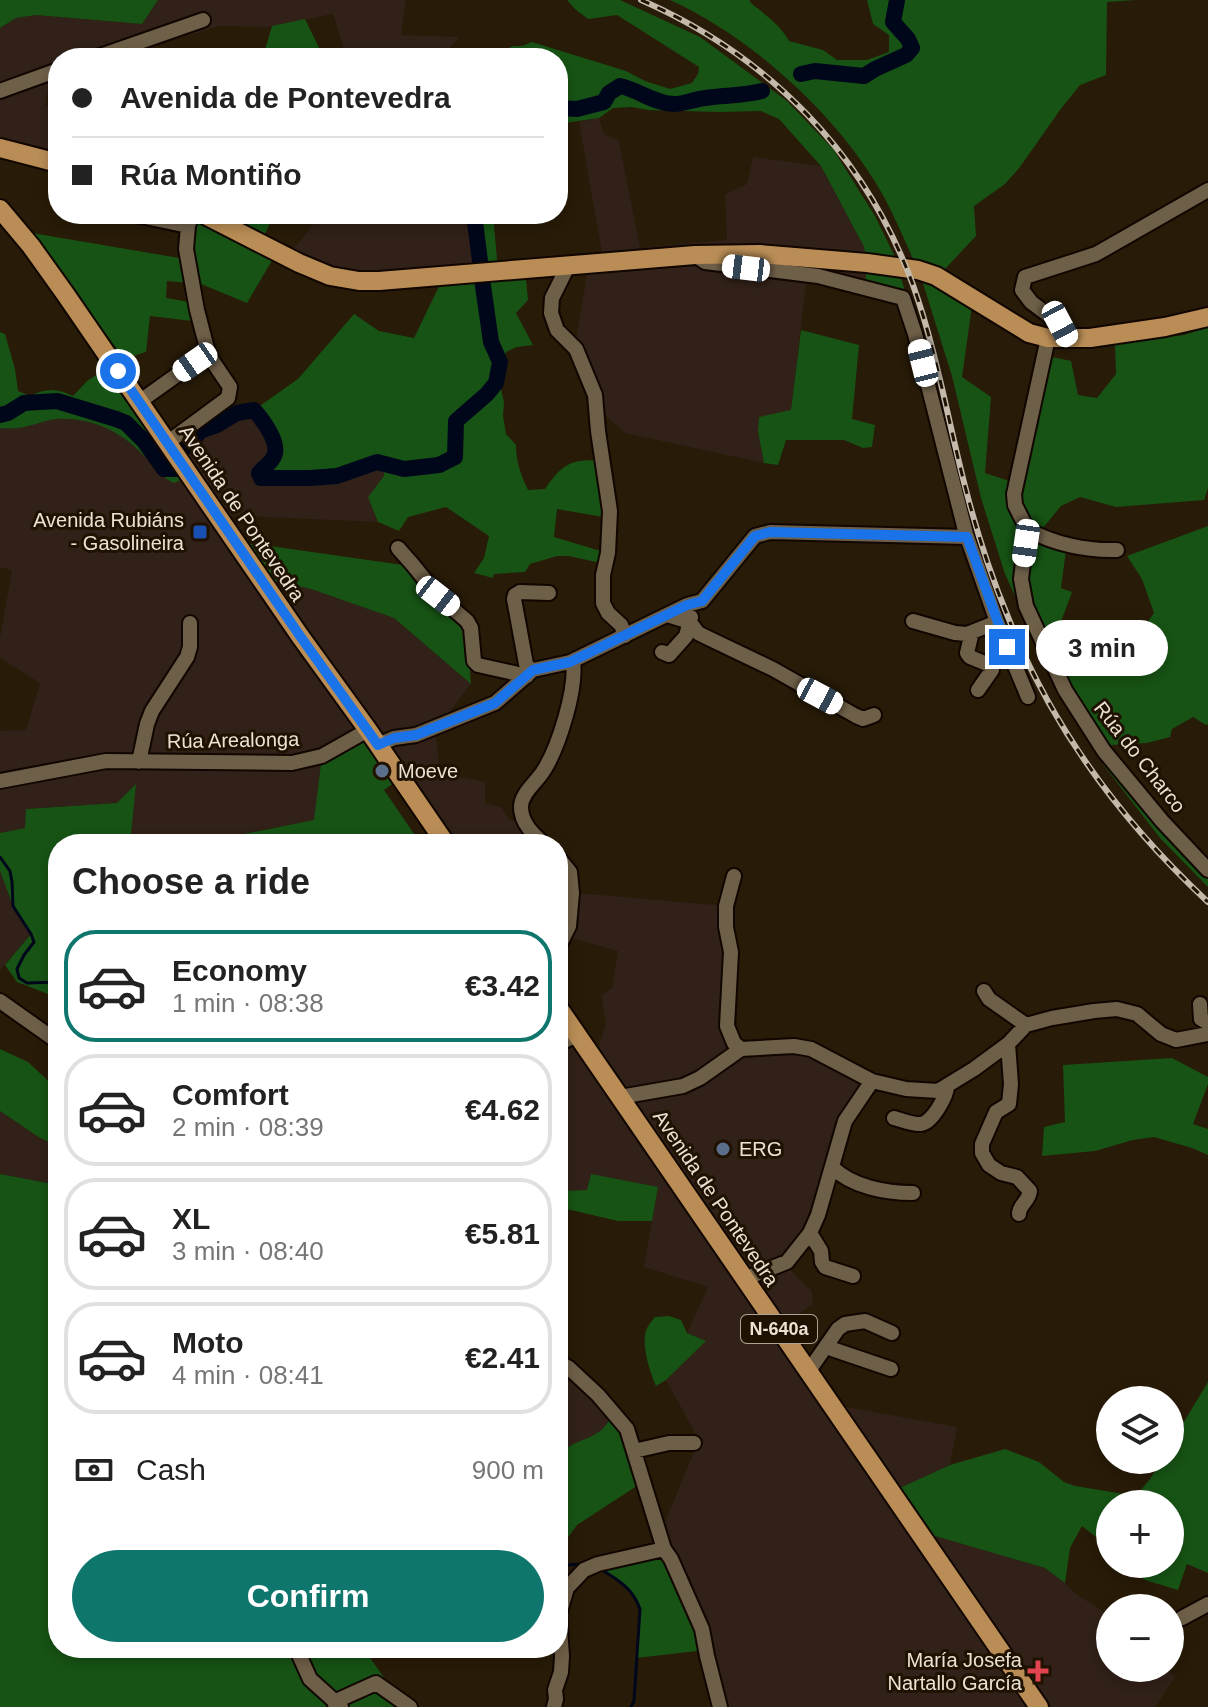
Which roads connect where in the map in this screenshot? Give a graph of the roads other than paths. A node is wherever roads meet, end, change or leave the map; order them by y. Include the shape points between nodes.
1 (203, 20) dead end
2 (123, 48) edge
3 (48, 74) edge
4 (0, 91) edge
5 (1, 147) edge
6 (48, 160) edge
7 (1208, 190) edge
8 (0, 209) edge
9 (189, 224) edge
10 (223, 224) edge
11 (695, 255) junction
12 (568, 266) junction
13 (1208, 317) edge
14 (1048, 338) junction
15 (1068, 339) junction
16 (209, 356) junction
17 (139, 402) junction
18 (167, 443) junction
19 (1027, 529) junction
20 (967, 537) junction
21 (398, 548) dead end
22 (1117, 550) dead end
23 (549, 593) dead end
24 (697, 602) junction
25 (667, 615) junction
26 (913, 621) dead end
27 (690, 622) junction
28 (997, 622) junction
29 (190, 623) dead end
30 (972, 632) junction
31 (625, 636) junction
32 (662, 652) dead end
33 (573, 661) junction
34 (530, 673) junction
35 (978, 690) dead end
36 (1028, 697) dead end
37 (874, 715) dead end
38 (373, 738) junction
39 (139, 762) junction
40 (0, 781) edge
41 (439, 834) edge
42 (534, 834) edge
43 (568, 870) edge
44 (1208, 870) edge
45 (734, 876) dead end
46 (568, 928) edge
47 (984, 991) dead end
48 (0, 1001) edge
49 (1200, 1004) dead end
50 (568, 1022) edge
51 (1208, 1023) edge
52 (1026, 1025) junction
53 (37, 1027) junction
54 (1208, 1034) edge
55 (48, 1035) edge
56 (577, 1035) junction
57 (48, 1039) edge
58 (568, 1039) edge
59 (1008, 1044) junction
60 (741, 1049) junction
61 (872, 1081) junction
62 (947, 1086) junction
63 (620, 1097) junction
64 (894, 1118) dead end
65 (832, 1167) junction
66 (913, 1193) dead end
67 (1019, 1214) dead end
68 (810, 1233) junction
69 (853, 1276) dead end
70 (744, 1279) junction
71 (892, 1333) dead end
72 (828, 1344) junction
73 (568, 1367) edge
74 (891, 1369) dead end
75 (808, 1372) junction
76 (694, 1443) dead end
77 (634, 1451) junction
78 (664, 1549) junction
79 (568, 1587) edge
80 (1208, 1604) edge
81 (1184, 1617) edge
82 (301, 1658) edge
83 (562, 1658) edge
84 (338, 1704) edge
85 (410, 1707) edge
86 (554, 1707) edge
87 (720, 1707) edge
88 (1039, 1707) edge

1 - 2 street
3 - 4 street
5 - 6 main road
7 - 15 street via 1096,254 1025,277 1022,290 1060,324
8 - 17 main road, Avenida de Pontevedra
9 - 16 street via 186,249
10 - 12 main road via 344,279 379,281
11 - 12 main road
11 - 14 main road via 760,254 918,270 1029,333
11 - 20 street via 705,262 818,276 903,298
12 - 31 street via 552,298 551,313 557,330 576,349 595,395 610,511 603,603
13 - 15 main road
14 - 15 main road
14 - 19 street, Rúa do Charco via 1014,494
16 - 17 street
16 - 18 street via 230,387 228,398
17 - 18 main road, Avenida de Pontevedra
18 - 38 main road, Avenida de Pontevedra
19 - 22 street via 1059,543
19 - 44 street, Rúa do Charco via 1022,590 1065,690 1104,751
20 - 24 street via 770,532 755,536
20 - 28 street
21 - 34 street via 467,621 478,665
23 - 34 street via 520,592 514,599
24 - 25 street
24 - 27 street
25 - 27 street
25 - 31 street
26 - 30 street via 955,633
27 - 32 street via 686,636 669,655
27 - 37 street via 698,633 856,716
28 - 30 street
28 - 36 street
29 - 39 street, Rúa Arealonga via 187,657 152,711
30 - 35 street via 967,653 992,666
31 - 33 street
33 - 34 street
33 - 42 street via 561,731 544,770 522,801 524,823
34 - 38 street, Rúa Arealonga via 495,703 416,735
38 - 39 street, Rúa Arealonga via 292,763
38 - 41 main road, Avenida de Pontevedra
39 - 40 street, Rúa Arealonga via 106,761
43 - 46 street
45 - 60 street via 726,906 731,952 727,1026
47 - 52 street
48 - 53 street
49 - 51 street via 1201,1019
50 - 56 main road, Avenida de Pontevedra / N-640a
52 - 54 street via 1117,1009 1137,1014 1176,1040
52 - 59 street
53 - 55 street
53 - 57 street
56 - 58 street
56 - 63 main road, Avenida de Pontevedra / N-640a
59 - 62 street
59 - 67 street via 1009,1104 996,1112 982,1153 989,1165 1017,1177 1030,1191
60 - 61 street via 811,1049
60 - 63 street via 683,1086
61 - 62 street via 906,1089 938,1091
61 - 65 street via 845,1121
62 - 64 street via 926,1123
63 - 70 main road, Avenida de Pontevedra / N-640a
65 - 66 street via 872,1188
65 - 68 street
68 - 69 street via 825,1267
68 - 70 street via 787,1262
70 - 75 main road, Avenida de Pontevedra / N-640a
71 - 72 street via 865,1321 845,1324
72 - 74 street
72 - 75 street
73 - 77 street via 627,1429
75 - 88 main road, Avenida de Pontevedra / N-640a
76 - 77 street
77 - 78 street
78 - 79 street via 598,1564
78 - 87 street via 702,1629
80 - 81 street
82 - 84 street via 310,1679
83 - 86 street
84 - 85 street via 376,1683

